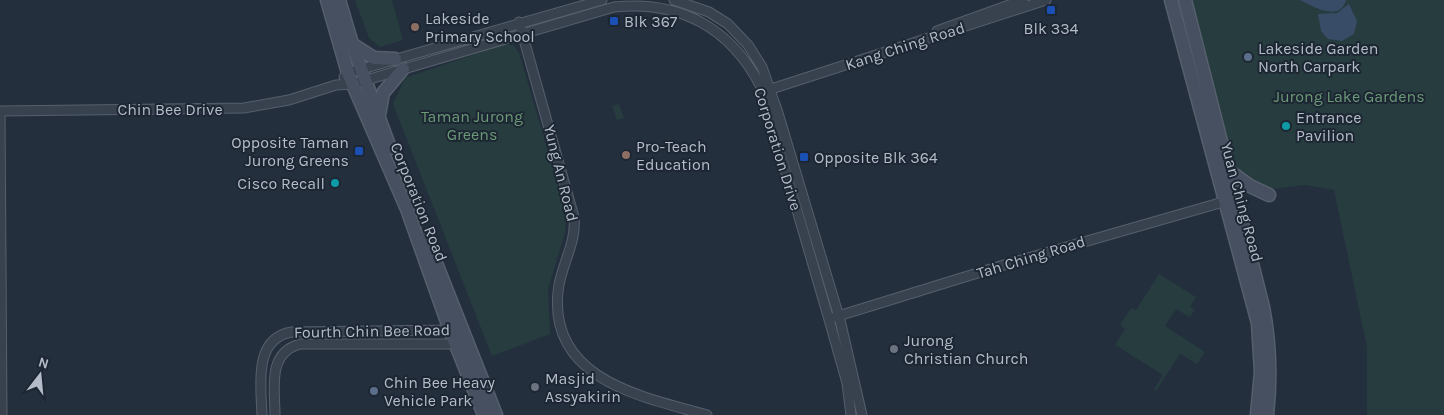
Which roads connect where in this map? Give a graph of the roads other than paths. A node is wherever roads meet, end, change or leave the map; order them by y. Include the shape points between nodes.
1 (327, 0) edge
2 (339, 0) edge
3 (602, 0) edge
4 (674, 0) edge
5 (1023, 0) edge
6 (1046, 0) edge
7 (1171, 0) edge
8 (1185, 0) edge
9 (567, 4) edge
10 (519, 22) junction
11 (522, 34) junction
12 (911, 42) junction
13 (352, 44) junction
14 (399, 64) junction
15 (363, 75) junction
16 (350, 79) junction
17 (766, 88) junction
18 (0, 111) edge
19 (380, 122) junction
20 (1228, 170) junction
21 (1269, 195) dead end
22 (1230, 203) junction
23 (839, 318) junction
24 (830, 321) junction
25 (456, 330) junction
26 (462, 344) junction
27 (1, 379) edge
28 (2, 415) edge
29 (262, 415) edge
30 (275, 415) edge
31 (484, 415) edge
32 (496, 415) edge
33 (707, 415) edge
34 (851, 415) edge
35 (862, 415) edge
36 (1257, 415) edge
37 (1267, 415) edge

1 - 16 main road, Corporation Road
2 - 13 main road, Corporation Road
3 - 9 street, Corporation Drive
4 - 17 street, Corporation Drive via 709,12 728,24 748,45 762,67
5 - 12 street, Kang Ching Road
6 - 12 street, Kang Ching Road
7 - 22 main road, Yuan Ching Road
8 - 20 main road, Yuan Ching Road
9 - 10 street, Corporation Drive
10 - 11 street, Yung An Road
10 - 14 street, Corporation Drive
11 - 14 street, Corporation Drive
11 - 17 street, Corporation Drive via 614,7 666,8 688,14 721,35 740,53
11 - 33 street, Yung An Road via 574,218 574,234 558,291 560,324 567,341 589,371 611,385
12 - 17 street, Kang Ching Road
13 - 14 main road via 367,56
13 - 15 main road, Corporation Road
14 - 15 street, Corporation Drive
14 - 19 main road via 379,105
15 - 16 street, Corporation Drive
15 - 19 main road, Corporation Road
16 - 18 street, Chin Bee Drive via 289,100 244,108
16 - 25 main road, Corporation Road
17 - 23 street, Corporation Drive
17 - 24 street, Corporation Drive via 770,125
18 - 27 street
19 - 25 main road, Corporation Road
20 - 21 main road
20 - 22 main road, Yuan Ching Road
22 - 23 street, Tah Ching Road via 997,266
22 - 36 main road, Yuan Ching Road via 1258,323 1261,372
22 - 37 main road, Yuan Ching Road via 1268,330 1270,390
23 - 24 street, Tah Ching Road
23 - 35 street, Corporation Drive
24 - 34 street, Corporation Drive
25 - 26 main road, Corporation Road
25 - 29 street, Fourth Chin Bee Road via 281,334 269,345 261,365
26 - 30 street, Fourth Chin Bee Road via 292,346 278,358 275,368
26 - 31 main road, Corporation Road
26 - 32 main road, Corporation Road
27 - 28 street

